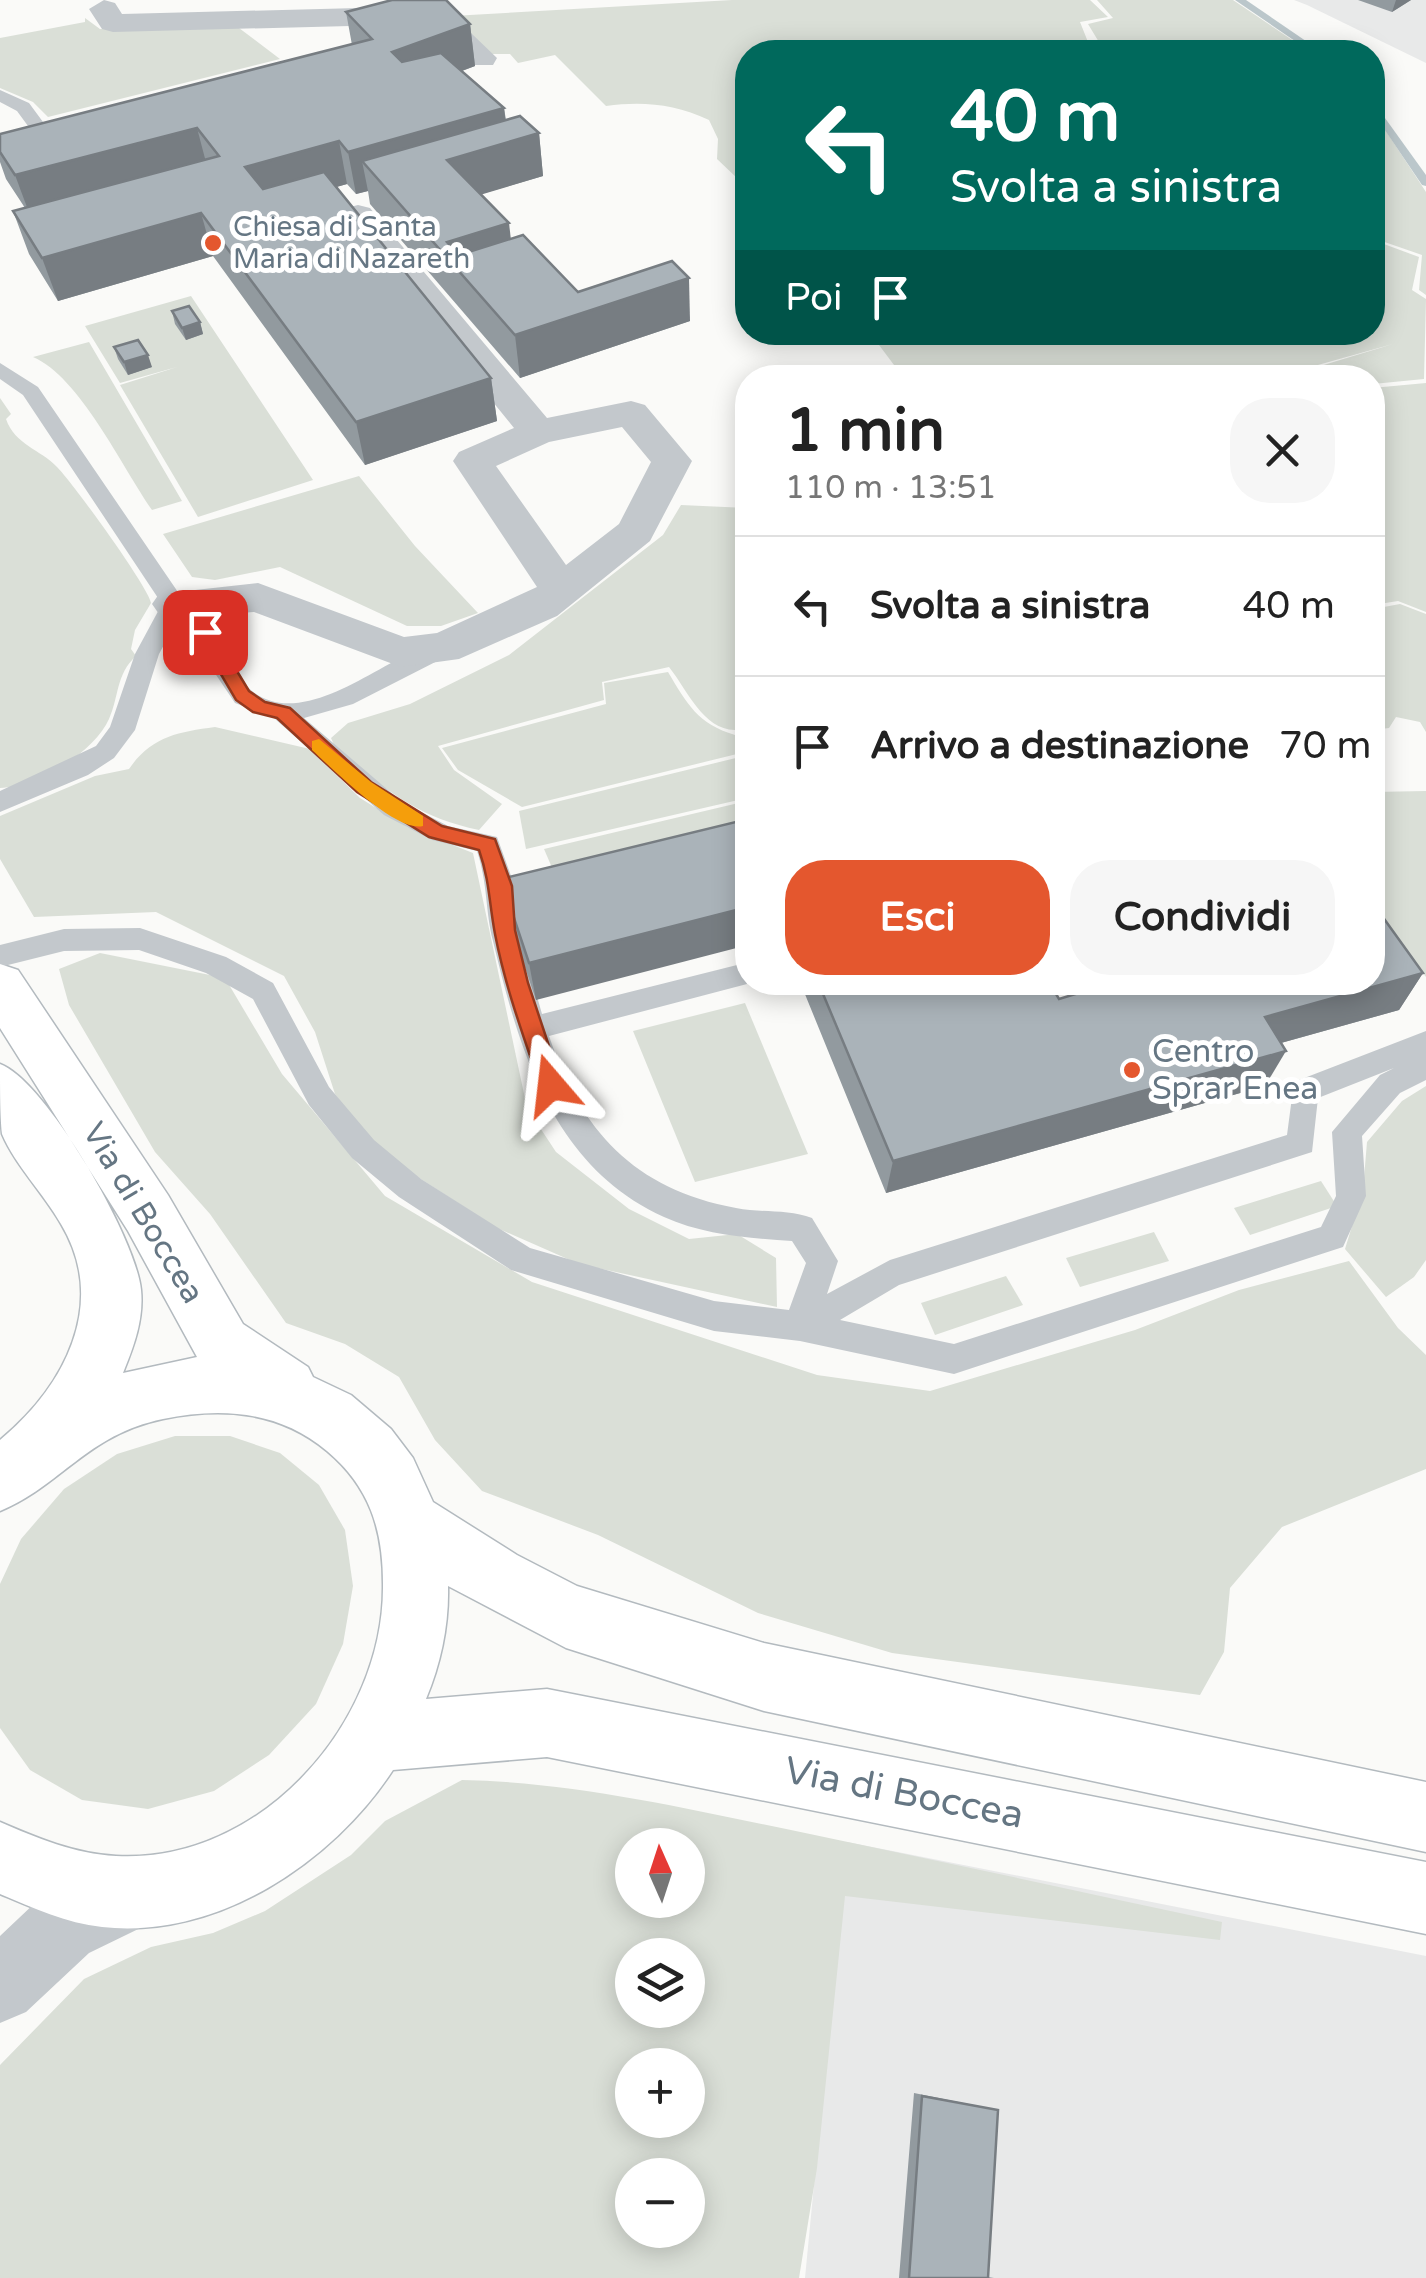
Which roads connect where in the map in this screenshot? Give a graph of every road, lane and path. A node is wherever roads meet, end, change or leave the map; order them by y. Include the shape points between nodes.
1 (104, 9) dead end
2 (482, 58) dead end
3 (0, 95) edge
4 (34, 122) edge
5 (358, 215) edge
6 (0, 369) edge
7 (538, 432) junction
8 (562, 590) junction
9 (182, 604) junction
10 (443, 648) junction
11 (283, 713) junction
12 (0, 802) edge
13 (0, 956) edge
14 (735, 977) edge
15 (0, 985) edge
16 (533, 1028) junction
17 (1426, 1043) edge
18 (1426, 1066) edge
19 (0, 1086) edge
20 (800, 1326) junction
21 (319, 1408) junction
22 (18, 1463) edge
23 (412, 1524) junction
24 (378, 1737) junction
25 (1426, 1817) edge
26 (0, 1858) edge
27 (138, 1892) junction
28 (1426, 1898) edge
29 (0, 1986) edge

1 - 2 street via 112,23 435,15
3 - 4 lane
5 - 7 street
6 - 9 lane via 31,391
7 - 8 street via 473,461
7 - 8 street via 631,413 672,460 636,532
8 - 10 street via 542,606
9 - 10 street via 258,597 401,652
9 - 11 lane via 242,696
9 - 12 lane via 147,654 122,730 105,752
10 - 11 lane via 366,690
11 - 16 lane via 364,787 409,817 436,832 488,844
13 - 20 lane via 64,940 140,939 216,965 263,992 319,1096 363,1149 410,1188 522,1260 714,1316
14 - 16 lane
15 - 21 main road, Via di Boccea via 148,1212 222,1344
16 - 20 lane via 573,1126 634,1183 673,1207 739,1223 801,1228 822,1262
17 - 20 lane via 1304,1090 1302,1143 890,1274
18 - 20 lane via 1390,1084 1348,1132 1350,1196 1332,1237 954,1359
19 - 22 main road, Via di Boccea via 102,1243 116,1299 97,1374
21 - 22 main road via 253,1384 180,1384 106,1405
21 - 23 main road via 359,1437 391,1476
23 - 24 main road via 421,1592 410,1664
23 - 25 main road via 566,1615 764,1677
24 - 27 main road via 334,1796 276,1844 209,1878
24 - 28 main road, Via di Boccea via 547,1723
26 - 27 main road via 62,1886
27 - 29 street via 63,1927

